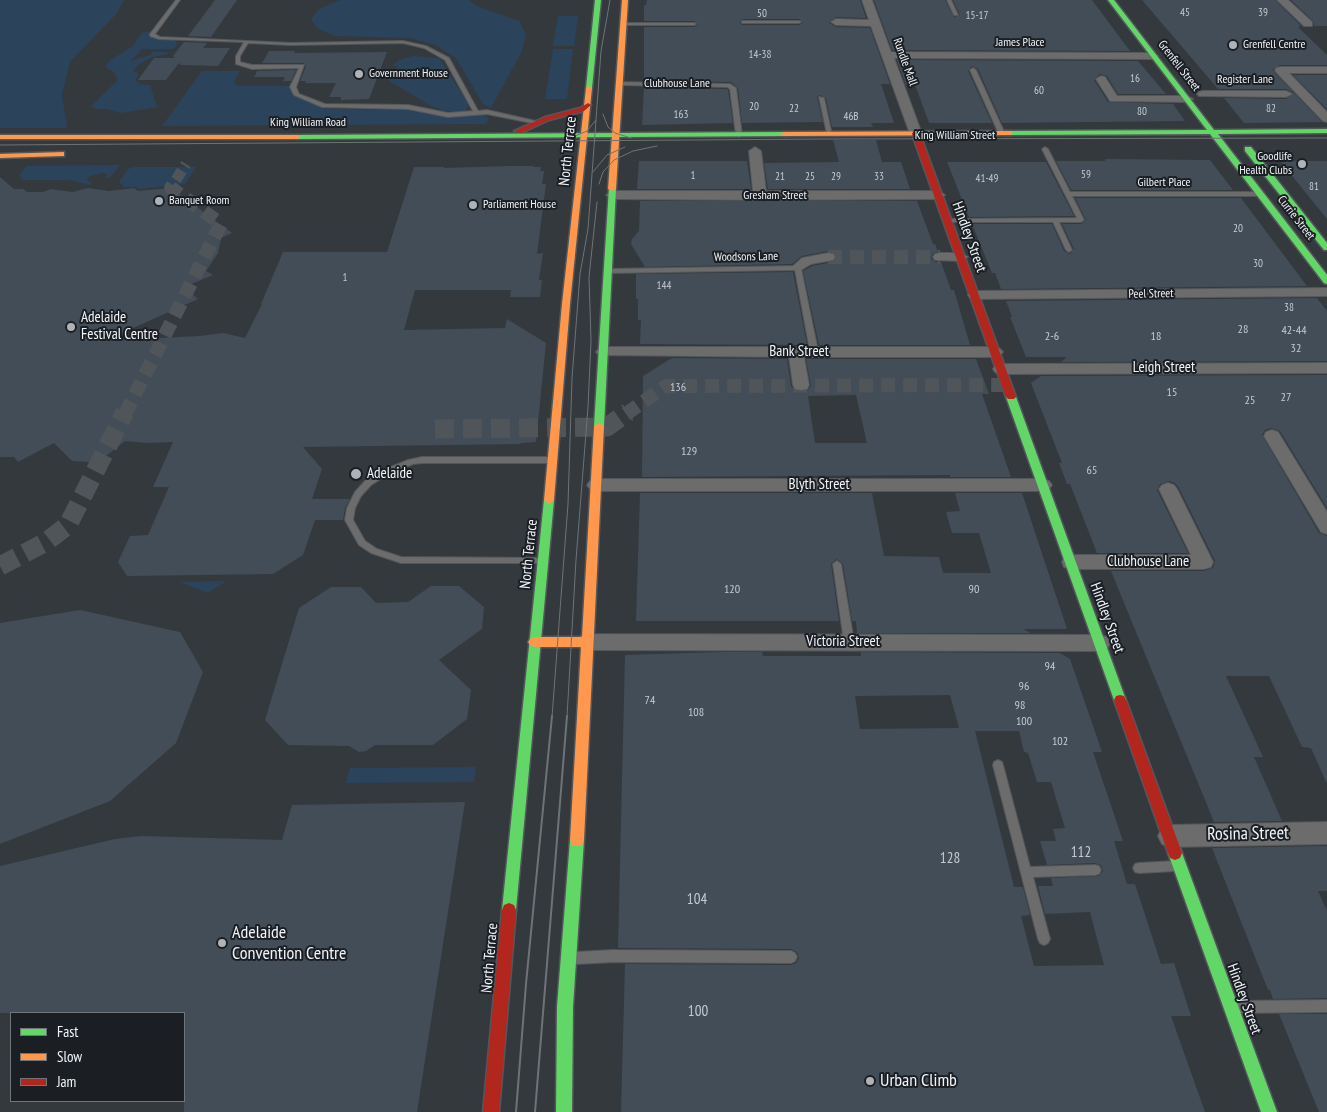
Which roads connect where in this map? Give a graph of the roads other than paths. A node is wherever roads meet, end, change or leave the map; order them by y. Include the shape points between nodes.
1 (178, 0) edge
2 (598, 0) edge
3 (625, 0) edge
4 (867, 0) edge
5 (949, 0) edge
6 (1111, 0) edge
7 (1282, 0) edge
8 (956, 14) dead end
9 (744, 22) dead end
10 (799, 22) dead end
11 (836, 22) dead end
12 (875, 23) junction
13 (624, 24) junction
14 (694, 24) dead end
15 (1308, 24) dead end
16 (247, 41) junction
17 (887, 56) junction
18 (1153, 56) junction
19 (973, 70) dead end
20 (1327, 70) edge
21 (1101, 79) dead end
22 (619, 84) junction
23 (1200, 90) joint
24 (1286, 94) dead end
25 (821, 98) dead end
26 (1186, 99) junction
27 (588, 104) junction
28 (1214, 107) dead end
29 (476, 112) junction
30 (1225, 120) dead end
31 (1327, 120) edge
32 (537, 122) junction
33 (1327, 131) edge
34 (1212, 132) junction
35 (1234, 132) junction
36 (830, 134) junction
37 (916, 134) junction
38 (1002, 134) junction
39 (585, 135) junction
40 (615, 135) junction
41 (739, 135) junction
42 (232, 136) junction
43 (498, 136) junction
44 (0, 137) edge
45 (226, 147) dead end
46 (1225, 148) junction
47 (1247, 148) junction
48 (1260, 148) dead end
49 (1040, 149) joint
50 (1063, 149) dead end
51 (1206, 149) dead end
52 (917, 150) junction
53 (936, 150) dead end
54 (568, 151) dead end
55 (592, 151) junction
56 (618, 151) junction
57 (755, 151) dead end
58 (75, 154) dead end
59 (0, 156) edge
60 (1068, 194) junction
61 (1260, 194) junction
62 (612, 195) junction
63 (938, 195) junction
64 (760, 196) junction
65 (1055, 220) junction
66 (948, 221) junction
67 (1327, 248) edge
68 (1069, 250) dead end
69 (828, 257) tunnel mouth
70 (940, 257) tunnel mouth
71 (961, 257) junction
72 (798, 268) junction
73 (608, 272) junction
74 (1327, 281) edge
75 (1327, 292) edge
76 (974, 295) junction
77 (604, 352) junction
78 (796, 352) junction
79 (814, 352) junction
80 (995, 352) junction
81 (1327, 368) edge
82 (1001, 369) junction
83 (801, 385) dead end
84 (1272, 436) dead end
85 (553, 460) junction
86 (596, 485) junction
87 (1043, 485) junction
88 (1168, 489) dead end
89 (1327, 527) edge
90 (544, 561) junction
91 (1071, 562) junction
92 (837, 564) dead end
93 (534, 642) junction
94 (587, 642) junction
95 (850, 642) junction
96 (1100, 642) junction
97 (998, 765) dead end
98 (1327, 832) edge
99 (1170, 836) junction
100 (1181, 866) junction
101 (1139, 868) dead end
102 (1095, 870) dead end
103 (1026, 872) junction
104 (1044, 939) dead end
105 (792, 957) dead end
106 (569, 959) junction
107 (1327, 1006) edge
108 (1232, 1007) junction
109 (491, 1112) edge
110 (564, 1112) edge
111 (1269, 1112) edge

1 - 16 lane via 152,35 158,38
2 - 27 main road, North Terrace
3 - 13 main road
4 - 12 street, Rundle Mall
5 - 8 lane
6 - 18 main road, Grenfell Street
7 - 15 street
9 - 10 lane
11 - 12 street
12 - 17 street, Rundle Mall
13 - 14 lane
13 - 22 main road
16 - 29 lane via 291,44 403,42 420,45 447,59
16 - 29 lane via 238,56 238,63 252,67 302,66 293,87 297,95 324,106 408,107 448,115
17 - 18 street, James Place
17 - 37 street, Rundle Mall
18 - 26 main road, Grenfell Street
19 - 38 lane
20 - 31 street via 1280,70
21 - 26 street via 1114,99
22 - 40 main road
22 - 41 lane, Clubhouse Lane via 723,84 733,88
23 - 24 street, Register Lane
23 - 28 main road, Grenfell Street
25 - 36 lane
26 - 34 main road, Grenfell Street
27 - 32 main road via 582,110
27 - 39 main road, North Terrace
29 - 32 lane
30 - 35 main road
32 - 43 main road
33 - 35 main road, King William Street
34 - 35 main road, King William Street
34 - 38 main road, King William Street
34 - 46 main road, Grenfell Street
35 - 47 main road, Currie Street
36 - 37 main road, King William Street
36 - 41 main road, King William Street
37 - 38 main road, King William Street
37 - 52 main road, Hindley Street
39 - 40 main road, King William Road
39 - 43 main road, King William Road
39 - 55 main road, North Terrace
40 - 41 main road, King William Street
40 - 56 main road
42 - 43 main road, King William Road
42 - 44 main road, King William Road
42 - 45 main road
46 - 47 main road
46 - 51 main road
46 - 61 main road, Currie Street
47 - 48 main road
47 - 67 main road, Currie Street
49 - 50 main road
49 - 60 lane
52 - 53 main road, King William Street
52 - 63 main road, Hindley Street
54 - 55 main road
55 - 56 main road
55 - 85 main road, North Terrace via 566,304
56 - 62 main road
57 - 64 street
58 - 59 main road
60 - 61 lane, Gilbert Place
60 - 65 lane via 1081,220
61 - 74 main road, Currie Street
62 - 64 street, Gresham Street
62 - 73 main road
63 - 64 street, Gresham Street
63 - 66 main road, Hindley Street
65 - 66 lane
65 - 68 lane
66 - 71 main road, Hindley Street
69 - 72 street via 807,261
70 - 71 street
71 - 76 main road, Hindley Street
72 - 73 lane, Woodsons Lane
72 - 79 lane, Woodsons Lane
73 - 77 main road
75 - 76 street, Peel Street
76 - 80 main road, Hindley Street
77 - 78 street, Bank Street
77 - 86 main road
78 - 79 street, Bank Street
78 - 83 street
79 - 80 street, Bank Street
80 - 82 main road, Hindley Street
81 - 82 street, Leigh Street
82 - 87 main road, Hindley Street
84 - 89 street
85 - 90 main road, North Terrace
85 - 90 lane via 411,462 384,472 368,483 358,494 349,520 362,543 374,551 401,560
86 - 87 street, Blyth Street
86 - 94 main road
87 - 91 main road, Hindley Street
88 - 91 street, Clubhouse Lane via 1204,562
90 - 93 main road, North Terrace
91 - 96 main road, Hindley Street
92 - 95 lane
93 - 94 main road
93 - 109 main road, North Terrace
94 - 95 street, Victoria Street
94 - 106 main road
95 - 96 street, Victoria Street
96 - 99 main road, Hindley Street
97 - 103 lane
98 - 99 street, Rosina Street
99 - 100 main road, Hindley Street
100 - 101 lane
100 - 108 main road, Hindley Street
102 - 103 lane
103 - 104 lane
105 - 106 lane via 614,956
106 - 110 main road
107 - 108 lane
108 - 111 main road, Hindley Street

